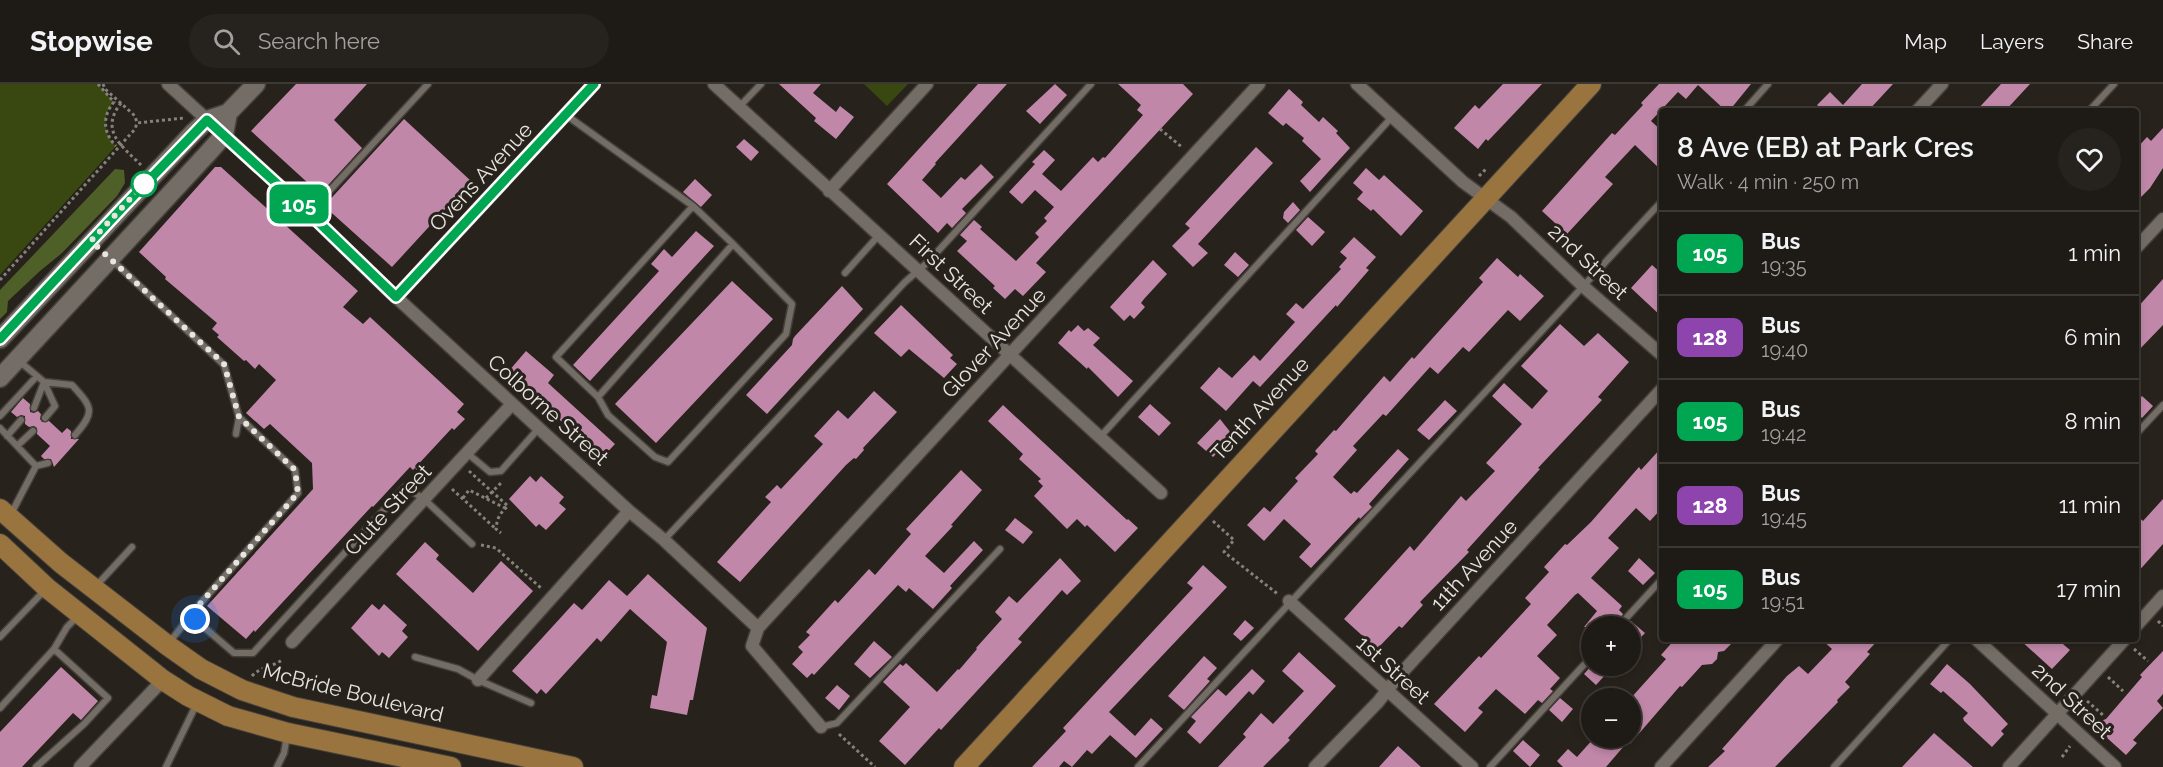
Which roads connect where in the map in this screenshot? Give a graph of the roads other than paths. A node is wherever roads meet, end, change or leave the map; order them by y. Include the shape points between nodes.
1 (168, 84) edge
2 (256, 84) edge
3 (428, 84) edge
4 (594, 84) edge
5 (714, 84) edge
6 (761, 84) edge
7 (927, 84) edge
8 (1091, 84) edge
9 (1259, 84) edge
10 (1357, 84) edge
11 (1591, 84) edge
12 (1768, 84) edge
13 (1942, 84) edge
14 (2114, 84) edge
15 (739, 107) junction
16 (1747, 108) edge
17 (1920, 108) edge
18 (2092, 108) edge
19 (228, 113) junction
20 (566, 115) junction
21 (204, 117) junction
22 (1392, 117) junction
23 (224, 135) junction
24 (829, 191) junction
25 (1486, 199) junction
26 (1659, 204) edge
27 (693, 206) junction
28 (309, 213) junction
29 (2163, 219) edge
30 (879, 235) junction
31 (91, 241) junction
32 (733, 244) junction
33 (2139, 245) edge
34 (111, 259) junction
35 (918, 270) junction
36 (845, 273) dead end
37 (1584, 287) junction
38 (396, 297) junction
39 (0, 339) edge
40 (1659, 352) edge
41 (1010, 354) junction
42 (18, 360) junction
43 (37, 376) junction
44 (0, 378) edge
45 (44, 382) junction
46 (1659, 393) edge
47 (598, 397) junction
48 (513, 404) junction
49 (2163, 405) edge
50 (34, 408) dead end
51 (0, 416) edge
52 (239, 417) junction
53 (45, 418) dead end
54 (21, 420) dead end
55 (0, 428) edge
56 (539, 428) junction
57 (33, 430) dead end
58 (2139, 431) edge
59 (236, 434) dead end
60 (75, 435) dead end
61 (7, 436) junction
62 (1100, 437) junction
63 (17, 446) junction
64 (467, 453) junction
65 (48, 463) dead end
66 (36, 466) junction
67 (1161, 493) dead end
68 (424, 499) junction
69 (630, 511) junction
70 (5, 513) edge
71 (664, 540) junction
72 (0, 544) edge
73 (472, 544) road end
74 (132, 547) dead end
75 (1000, 549) dead end
76 (1659, 582) edge
77 (47, 588) junction
78 (94, 589) junction
79 (2163, 596) edge
80 (1289, 602) junction
81 (80, 614) junction
82 (190, 615) junction
83 (1628, 616) edge
84 (2139, 623) edge
85 (758, 628) junction
86 (0, 637) edge
87 (292, 642) dead end
88 (1775, 642) edge
89 (1947, 642) edge
90 (1979, 642) edge
91 (2129, 643) edge
92 (167, 645) junction
93 (54, 649) junction
94 (415, 657) dead end
95 (1581, 668) edge
96 (163, 680) junction
97 (478, 680) junction
98 (1387, 690) junction
99 (198, 701) junction
100 (531, 703) dead end
101 (0, 708) edge
102 (2058, 714) junction
103 (825, 726) joint
104 (288, 733) junction
105 (445, 766) edge
106 (36, 767) edge
107 (80, 767) edge
108 (166, 767) edge
109 (277, 767) edge
110 (573, 767) edge
111 (964, 767) edge
112 (1137, 767) edge
113 (1316, 767) edge
114 (1472, 767) edge
115 (1490, 767) edge
116 (1661, 767) edge
117 (1834, 767) edge
118 (2009, 767) edge
119 (2115, 767) edge

1 - 21 street, Colborne Street
2 - 19 street
3 - 28 lane
4 - 20 street, Ovens Avenue
5 - 15 street, First Street
6 - 15 lane
7 - 24 street
8 - 35 lane
9 - 41 street, Glover Avenue
10 - 22 street, 2nd Street
11 - 25 main road, Tenth Avenue
12 - 16 lane
13 - 17 street
14 - 18 lane
15 - 24 street, First Street
19 - 21 street
19 - 23 street
20 - 27 lane
20 - 38 street, Ovens Avenue
21 - 23 street, Colborne Street
21 - 31 street
22 - 25 street, 2nd Street
22 - 62 lane
23 - 28 street, Colborne Street
23 - 34 street
24 - 30 street, First Street
25 - 37 street, 2nd Street via 1511,217
25 - 111 main road, Tenth Avenue
26 - 37 lane
27 - 32 lane
27 - 47 lane via 556,357
28 - 38 street, Colborne Street
29 - 33 street
30 - 35 street, First Street
30 - 36 lane
31 - 34 street
31 - 39 street
32 - 47 lane
32 - 47 lane via 792,303 786,334 668,462 655,457 608,415
34 - 42 street
34 - 52 lane via 224,364
35 - 41 street, First Street
35 - 71 lane
37 - 40 street, 2nd Street
37 - 80 lane
38 - 48 street, Colborne Street
41 - 62 street, First Street
41 - 85 street, Glover Avenue
42 - 43 lane
42 - 44 street
43 - 45 lane
43 - 51 lane
45 - 50 lane
45 - 53 lane via 55,406
45 - 60 lane via 72,385 89,403 87,418
46 - 98 street, 11th Avenue
48 - 56 street, Colborne Street
48 - 64 street, Clute Street
49 - 58 lane
52 - 59 lane
52 - 82 lane via 295,470 298,493
54 - 61 lane
55 - 61 lane
56 - 64 lane via 501,471 490,472
56 - 69 street, Colborne Street
57 - 63 lane
61 - 63 lane
62 - 67 street, First Street
63 - 66 lane
64 - 68 street, Clute Street
65 - 66 lane
66 - 70 lane
68 - 73 lane
68 - 82 lane via 405,487 253,653 234,653
68 - 87 street, Clute Street
69 - 71 street, Colborne Street
69 - 97 street
70 - 78 main road, McBride Boulevard
71 - 85 street, Colborne Street
72 - 77 main road
74 - 78 lane
75 - 103 lane via 837,723
76 - 83 lane
77 - 81 main road
77 - 86 lane
78 - 92 main road, McBride Boulevard
79 - 84 street
80 - 98 street, 1st Street
80 - 112 lane
81 - 93 lane
81 - 96 main road
82 - 92 lane
85 - 103 street via 752,646
88 - 116 street
89 - 117 lane
90 - 102 street, 2nd Street
91 - 102 street
92 - 110 main road, McBride Boulevard via 221,680 293,707
93 - 101 lane
93 - 106 lane via 108,698
94 - 97 lane via 458,669
95 - 115 lane
96 - 99 main road
96 - 107 street
97 - 100 lane
98 - 113 street, 11th Avenue
98 - 114 street, 1st Street
99 - 104 main road via 228,716
99 - 108 lane
102 - 118 street
102 - 119 street, 2nd Street
104 - 105 main road
104 - 109 lane

